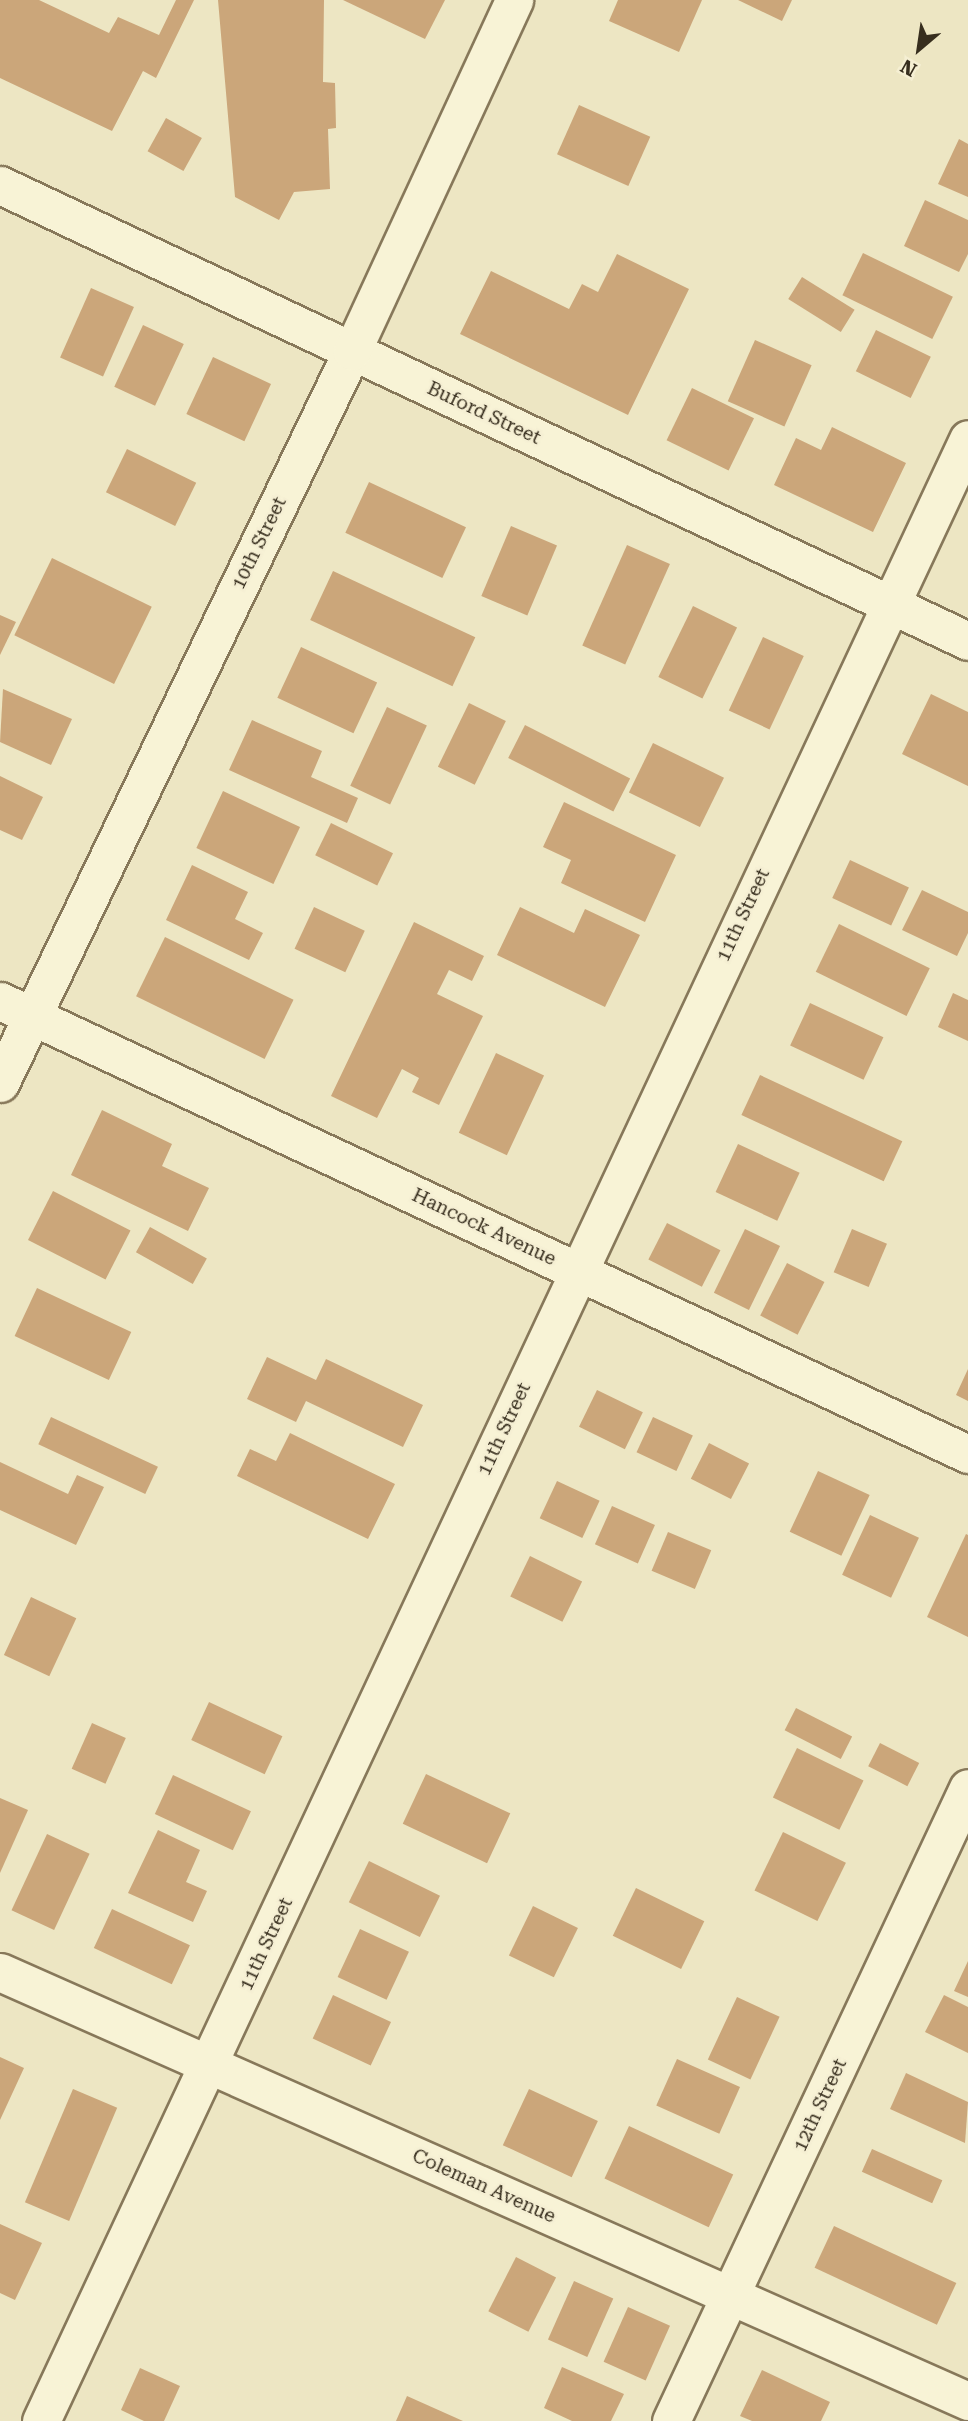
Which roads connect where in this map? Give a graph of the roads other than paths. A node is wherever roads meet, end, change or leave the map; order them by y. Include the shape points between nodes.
1 (514, 0) edge
2 (0, 185) edge
3 (352, 351) junction
4 (968, 439) edge
5 (889, 604) junction
6 (968, 641) edge
7 (15, 1008) edge
8 (0, 1083) edge
9 (577, 1271) junction
10 (968, 1454) edge
11 (968, 1788) edge
12 (0, 1972) edge
13 (211, 2063) junction
14 (730, 2297) junction
15 (968, 2401) edge
16 (41, 2421) edge
17 (671, 2421) edge

1 - 3 street, 10th Street
2 - 3 street, Buford Street
3 - 5 street, Buford Street
3 - 7 street, 10th Street
4 - 5 street, 11th Street
5 - 6 street, Buford Street
5 - 9 street, 11th Street
7 - 8 street, 10th Street
7 - 9 street, Hancock Avenue
9 - 10 street, Hancock Avenue
9 - 13 street, 11th Street
11 - 14 street, 12th Street
12 - 13 street, Coleman Avenue
13 - 14 street, Coleman Avenue
13 - 16 street, 11th Street
14 - 15 street, Coleman Avenue
14 - 17 street, 12th Street

